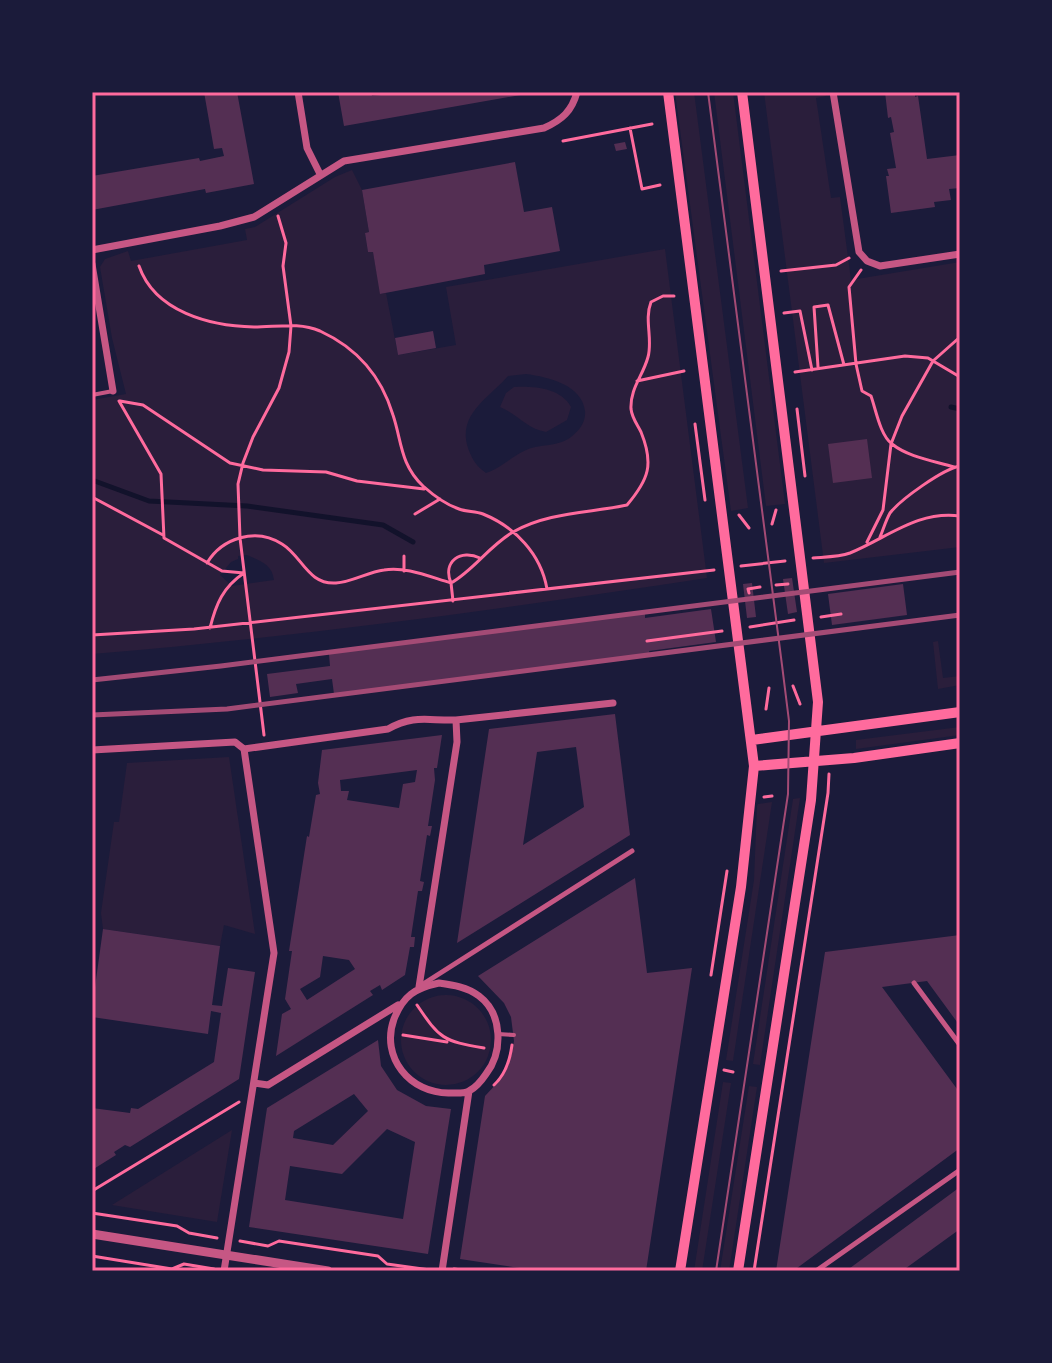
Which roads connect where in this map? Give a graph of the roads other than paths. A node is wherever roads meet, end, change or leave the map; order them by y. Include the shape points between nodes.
1 (298, 92) edge
2 (577, 92) edge
3 (668, 92) edge
4 (742, 92) edge
5 (833, 92) edge
6 (320, 174) junction
7 (92, 250) edge
8 (960, 254) edge
9 (92, 264) edge
10 (113, 391) joint
11 (92, 395) edge
12 (613, 703) dead end
13 (960, 712) edge
14 (456, 720) junction
15 (817, 733) junction
16 (752, 740) junction
17 (960, 743) edge
18 (244, 749) junction
19 (92, 750) edge
20 (816, 761) junction
21 (754, 766) junction
22 (632, 851) dead end
23 (914, 983) dead end
24 (419, 987) junction
25 (400, 1003) junction
26 (498, 1034) junction
27 (513, 1035) road end
28 (960, 1045) edge
29 (254, 1083) junction
30 (469, 1091) junction
31 (960, 1170) edge
32 (92, 1234) edge
33 (227, 1255) junction
34 (224, 1271) edge
35 (328, 1271) edge
36 (442, 1271) edge
37 (680, 1271) edge
38 (738, 1271) edge
39 (816, 1271) edge

1 - 6 street via 307,148
2 - 6 street via 560,121 544,128 344,161
3 - 16 main road
4 - 15 main road via 818,702
5 - 8 street via 859,252 880,266
6 - 7 street via 254,217
9 - 10 street
10 - 11 lane
12 - 14 street
13 - 15 main road
14 - 18 street via 401,721 388,729
14 - 24 street via 457,742
15 - 16 main road
15 - 20 main road
16 - 21 main road
17 - 20 main road
18 - 19 street via 235,742
18 - 29 street via 274,953
20 - 21 main road
20 - 38 main road
21 - 37 main road via 741,887
22 - 24 street
23 - 28 street
24 - 25 street
24 - 26 street via 460,986 479,996 492,1013
25 - 29 street via 268,1085
25 - 30 street via 389,1033 390,1049 406,1077 434,1091
26 - 27 lane
26 - 30 street via 490,1070
29 - 33 street
30 - 36 street
31 - 39 street
32 - 33 street
33 - 34 street
33 - 35 street

